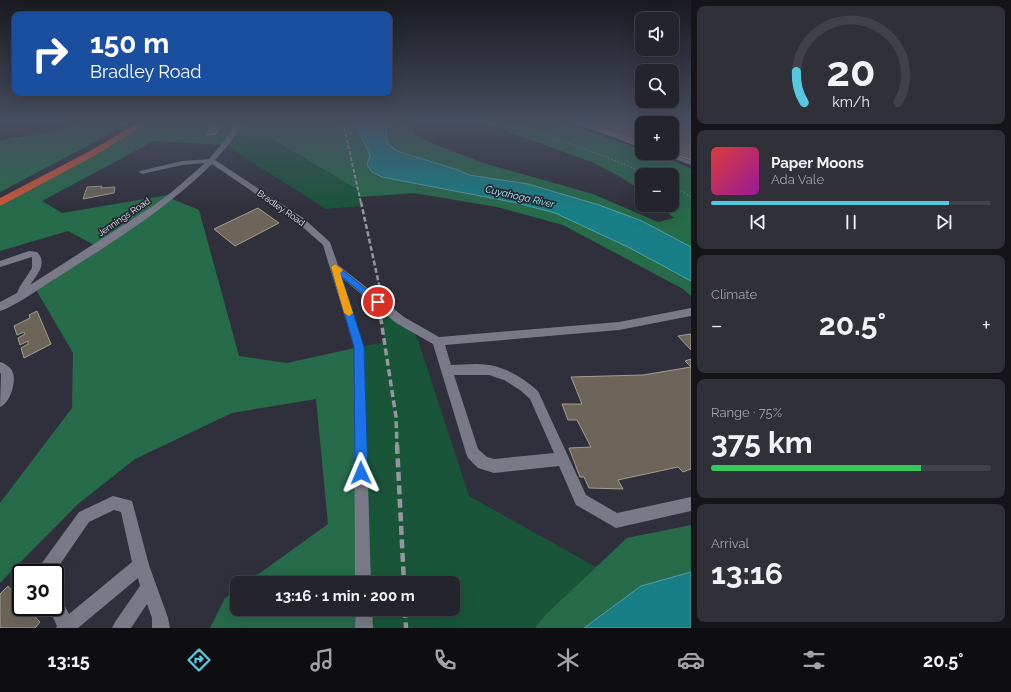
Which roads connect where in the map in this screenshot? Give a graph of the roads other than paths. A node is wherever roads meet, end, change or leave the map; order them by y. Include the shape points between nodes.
1 (78, 151) edge
2 (96, 151) edge
3 (220, 151) edge
4 (679, 159) edge
5 (212, 161) junction
6 (691, 163) edge
7 (142, 172) dead end
8 (7, 188) dead end
9 (0, 203) edge
10 (0, 264) edge
11 (335, 267) junction
12 (22, 295) junction
13 (0, 306) edge
14 (691, 312) edge
15 (438, 341) junction
16 (0, 367) edge
17 (447, 370) junction
18 (0, 402) edge
19 (563, 459) junction
20 (691, 504) edge
21 (51, 564) edge
22 (141, 565) junction
23 (363, 576) edge
24 (149, 587) junction
25 (60, 616) edge
26 (364, 616) edge
27 (66, 627) edge
28 (120, 628) edge
29 (161, 628) edge
30 (364, 628) edge

1 - 8 highway
2 - 9 highway
3 - 5 street, Jennings Road
4 - 6 street
5 - 7 street via 182,163
5 - 11 street, Bradley Road via 300,220 327,244
5 - 12 street, Jennings Road via 154,210
10 - 12 street via 29,254 36,256 37,268 22,290
11 - 15 street via 400,320
11 - 23 street, Bradley Road via 359,347
12 - 13 street, Jennings Road
14 - 15 street via 619,326
15 - 17 street
16 - 18 street via 7,372 7,391
17 - 19 street via 489,370 508,376 524,386 534,394
17 - 19 street via 473,453 483,463 494,466
19 - 20 street via 581,500 616,521
21 - 22 street via 84,517 112,503 127,506
22 - 24 street
22 - 27 street
24 - 28 street
24 - 29 street
25 - 27 street
26 - 30 street

